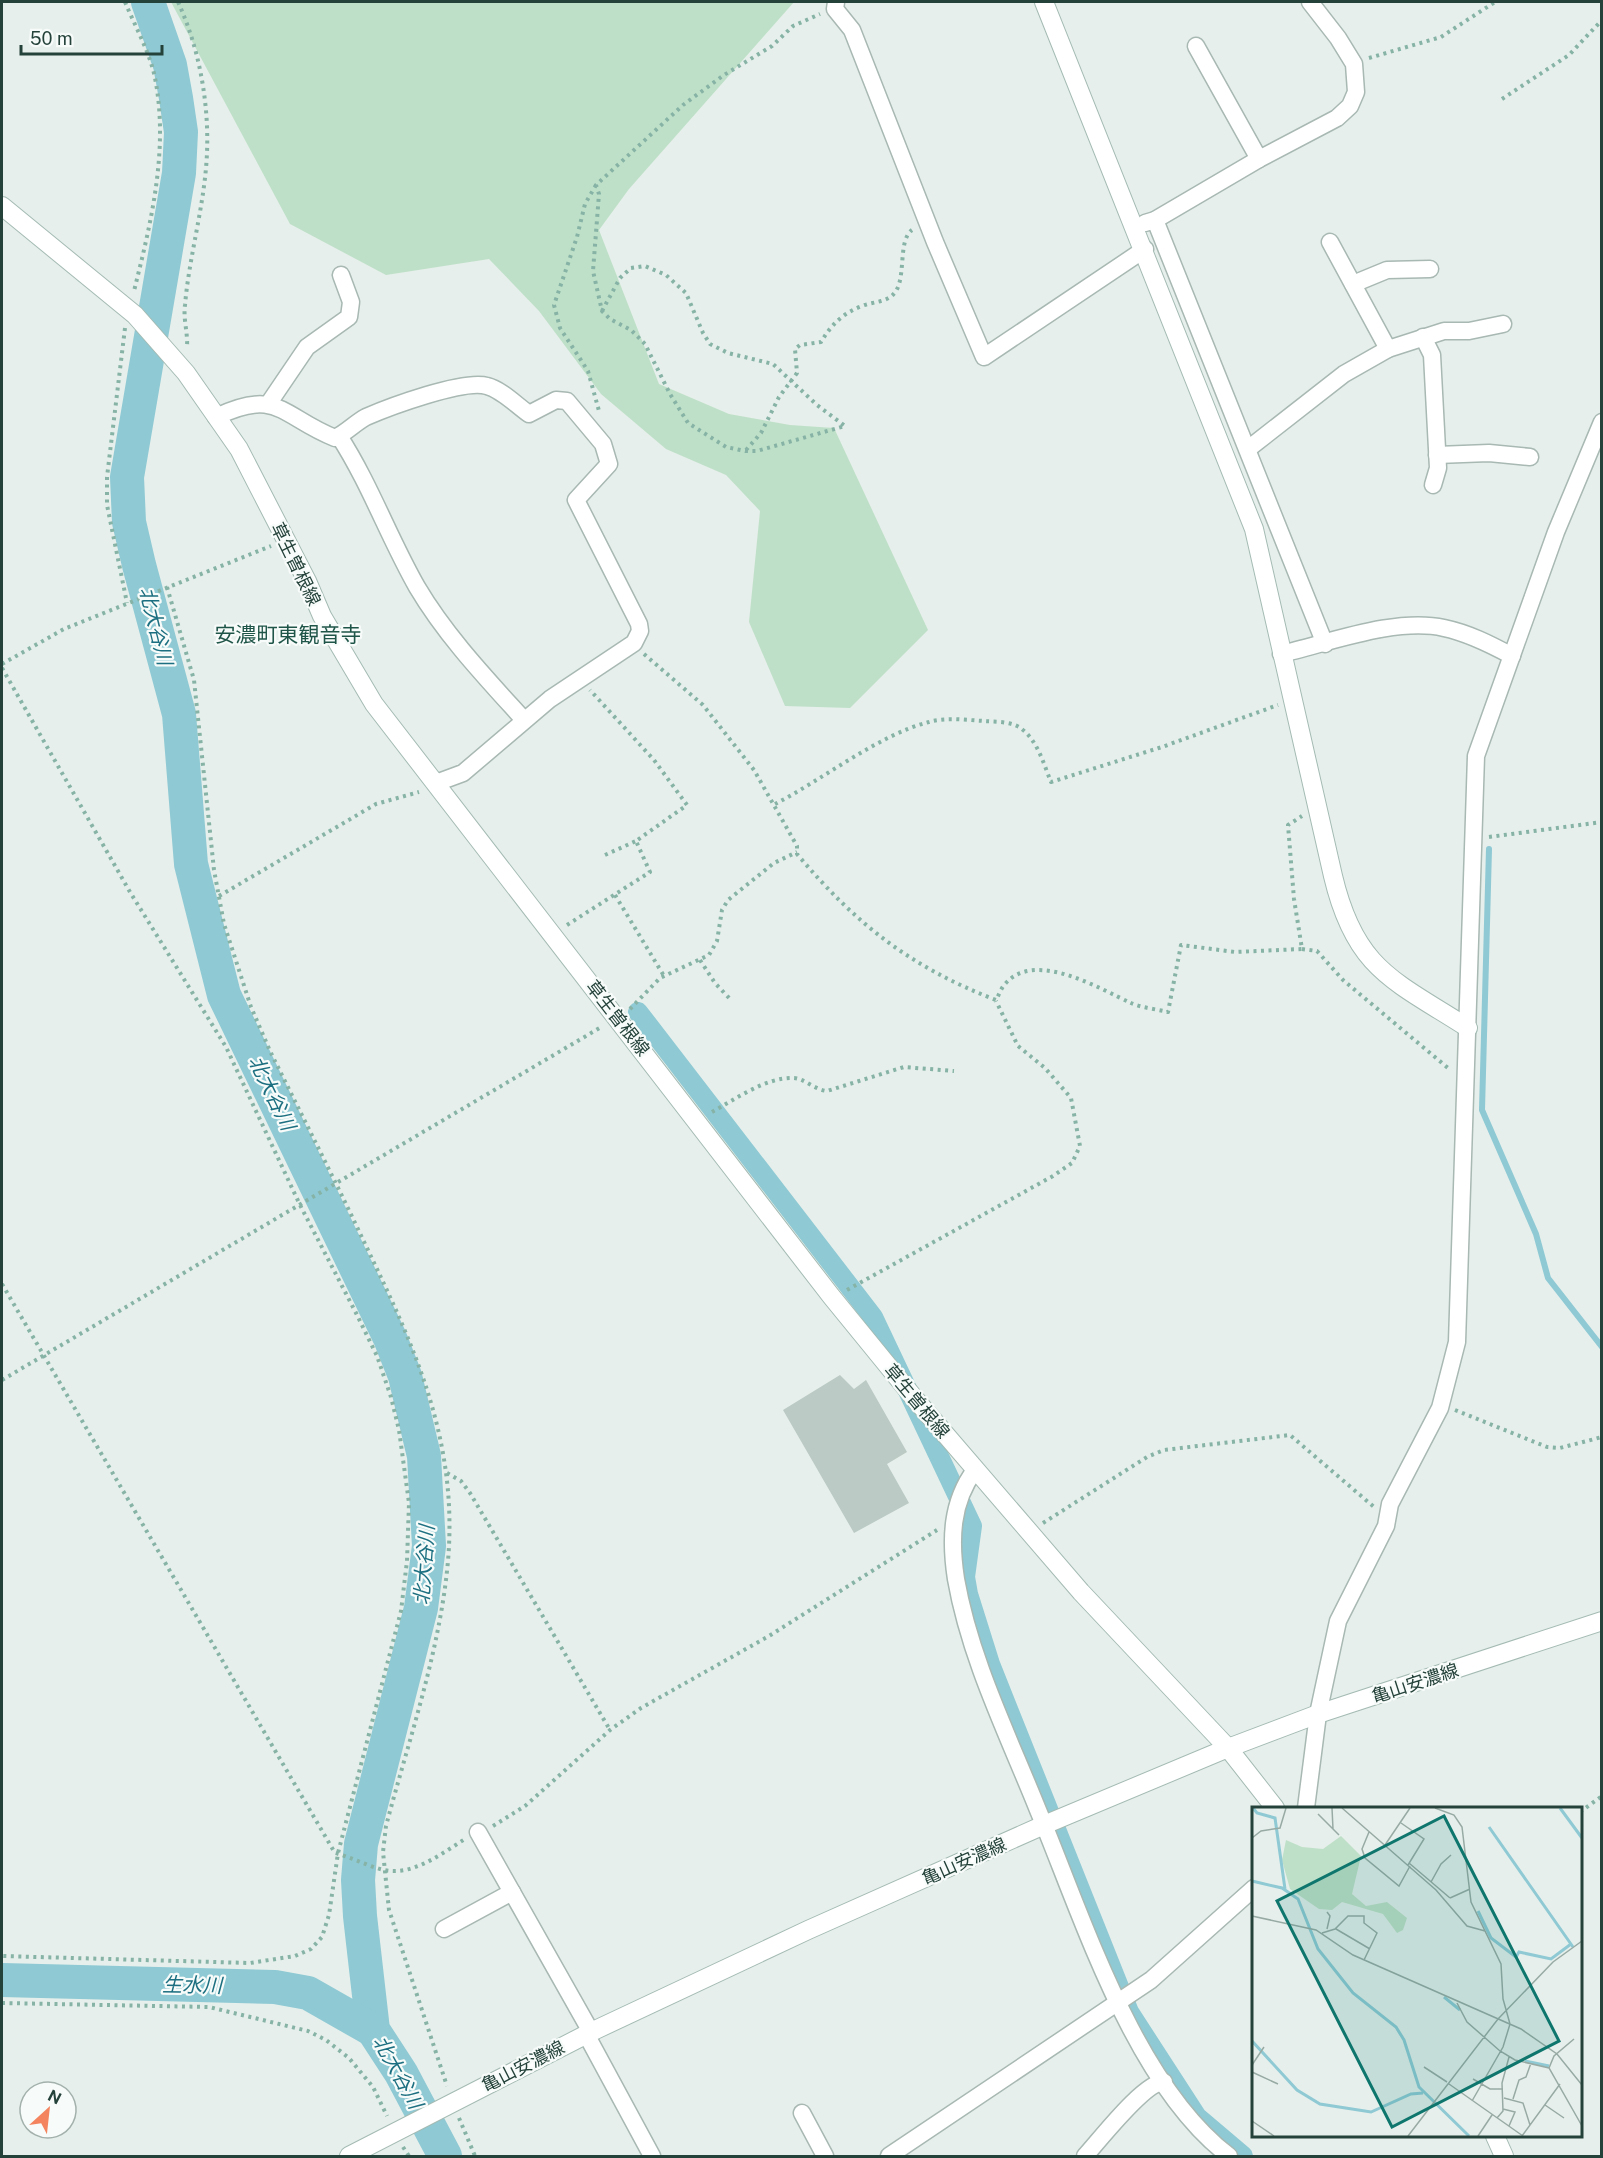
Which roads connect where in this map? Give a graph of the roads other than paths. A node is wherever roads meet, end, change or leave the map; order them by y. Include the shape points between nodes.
1 (1044, 2) edge
2 (1310, 2) edge
3 (836, 5) edge
4 (1196, 46) dead end
5 (1259, 159) junction
6 (2, 206) edge
7 (1155, 220) junction
8 (1136, 226) junction
9 (1330, 242) dead end
10 (1145, 249) junction
11 (1430, 269) dead end
12 (341, 275) dead end
13 (1353, 284) junction
14 (1503, 324) dead end
15 (1423, 337) junction
16 (1388, 349) junction
17 (269, 403) junction
18 (216, 417) junction
19 (1602, 422) edge
20 (339, 436) junction
21 (1248, 449) junction
22 (1437, 455) junction
23 (1530, 457) dead end
24 (1433, 485) dead end
25 (1325, 644) junction
26 (1281, 654) junction
27 (1512, 656) junction
28 (524, 720) junction
29 (436, 782) junction
30 (1468, 1028) junction
31 (975, 1470) junction
32 (1602, 1622) edge
33 (1318, 1714) junction
34 (1228, 1748) junction
35 (1273, 1807) edge
36 (1306, 1807) edge
37 (1044, 1825) junction
38 (478, 1832) road end
39 (1252, 1890) edge
40 (512, 1892) junction
41 (444, 1929) dead end
42 (1117, 2004) junction
43 (589, 2033) junction
44 (1164, 2082) junction
45 (802, 2113) dead end
46 (1495, 2137) edge
47 (349, 2157) edge
48 (652, 2157) edge
49 (825, 2157) edge
50 (889, 2157) edge
51 (1085, 2157) edge
52 (1229, 2157) edge
53 (1504, 2157) edge

1 - 8 main road
2 - 5 street via 1354,64 1356,92 1350,106 1337,118
3 - 10 street via 852,30 984,357
4 - 5 street
5 - 7 street
6 - 18 main road, 草生曽根線 via 135,315
7 - 8 street
7 - 21 street
8 - 10 main road
9 - 13 street
10 - 26 main road via 1254,529
11 - 13 street via 1387,270
12 - 17 street via 351,302 349,317 307,347
13 - 16 street
14 - 15 street
15 - 16 street
15 - 22 street via 1432,355
16 - 21 street via 1344,374
17 - 18 street via 239,406
17 - 20 street via 326,434
18 - 29 main road, 草生曽根線 via 239,449 356,677
19 - 27 street via 1556,532
20 - 28 street via 434,614
20 - 28 street via 366,418 395,406 480,384 492,387 529,414 556,400 567,401 603,444 609,464 576,500 640,631 634,643
21 - 25 street
22 - 23 street via 1489,453
22 - 24 street
25 - 26 street
25 - 27 street via 1421,625 1465,634
26 - 30 main road via 1339,900 1356,941 1389,977
27 - 30 street via 1476,756
28 - 29 street via 463,773
29 - 31 main road, 草生曽根線 via 834,1299
30 - 33 street via 1457,1342 1441,1405 1390,1504 1386,1526 1338,1621
31 - 34 main road, 草生曽根線
31 - 37 street via 962,1488 953,1531 956,1578 976,1652
32 - 33 main road, 亀山安濃線
33 - 34 main road, 亀山安濃線
33 - 36 street
34 - 35 main road, 草生曽根線
34 - 37 main road, 亀山安濃線
37 - 42 street
37 - 43 main road, 亀山安濃線
38 - 40 street
39 - 42 street via 1151,1980
40 - 41 street
40 - 43 street
42 - 44 street
42 - 50 street
43 - 47 main road, 亀山安濃線
43 - 48 street
44 - 51 street via 1154,2085 1120,2116
44 - 52 street via 1197,2129
45 - 49 street
46 - 53 main road

